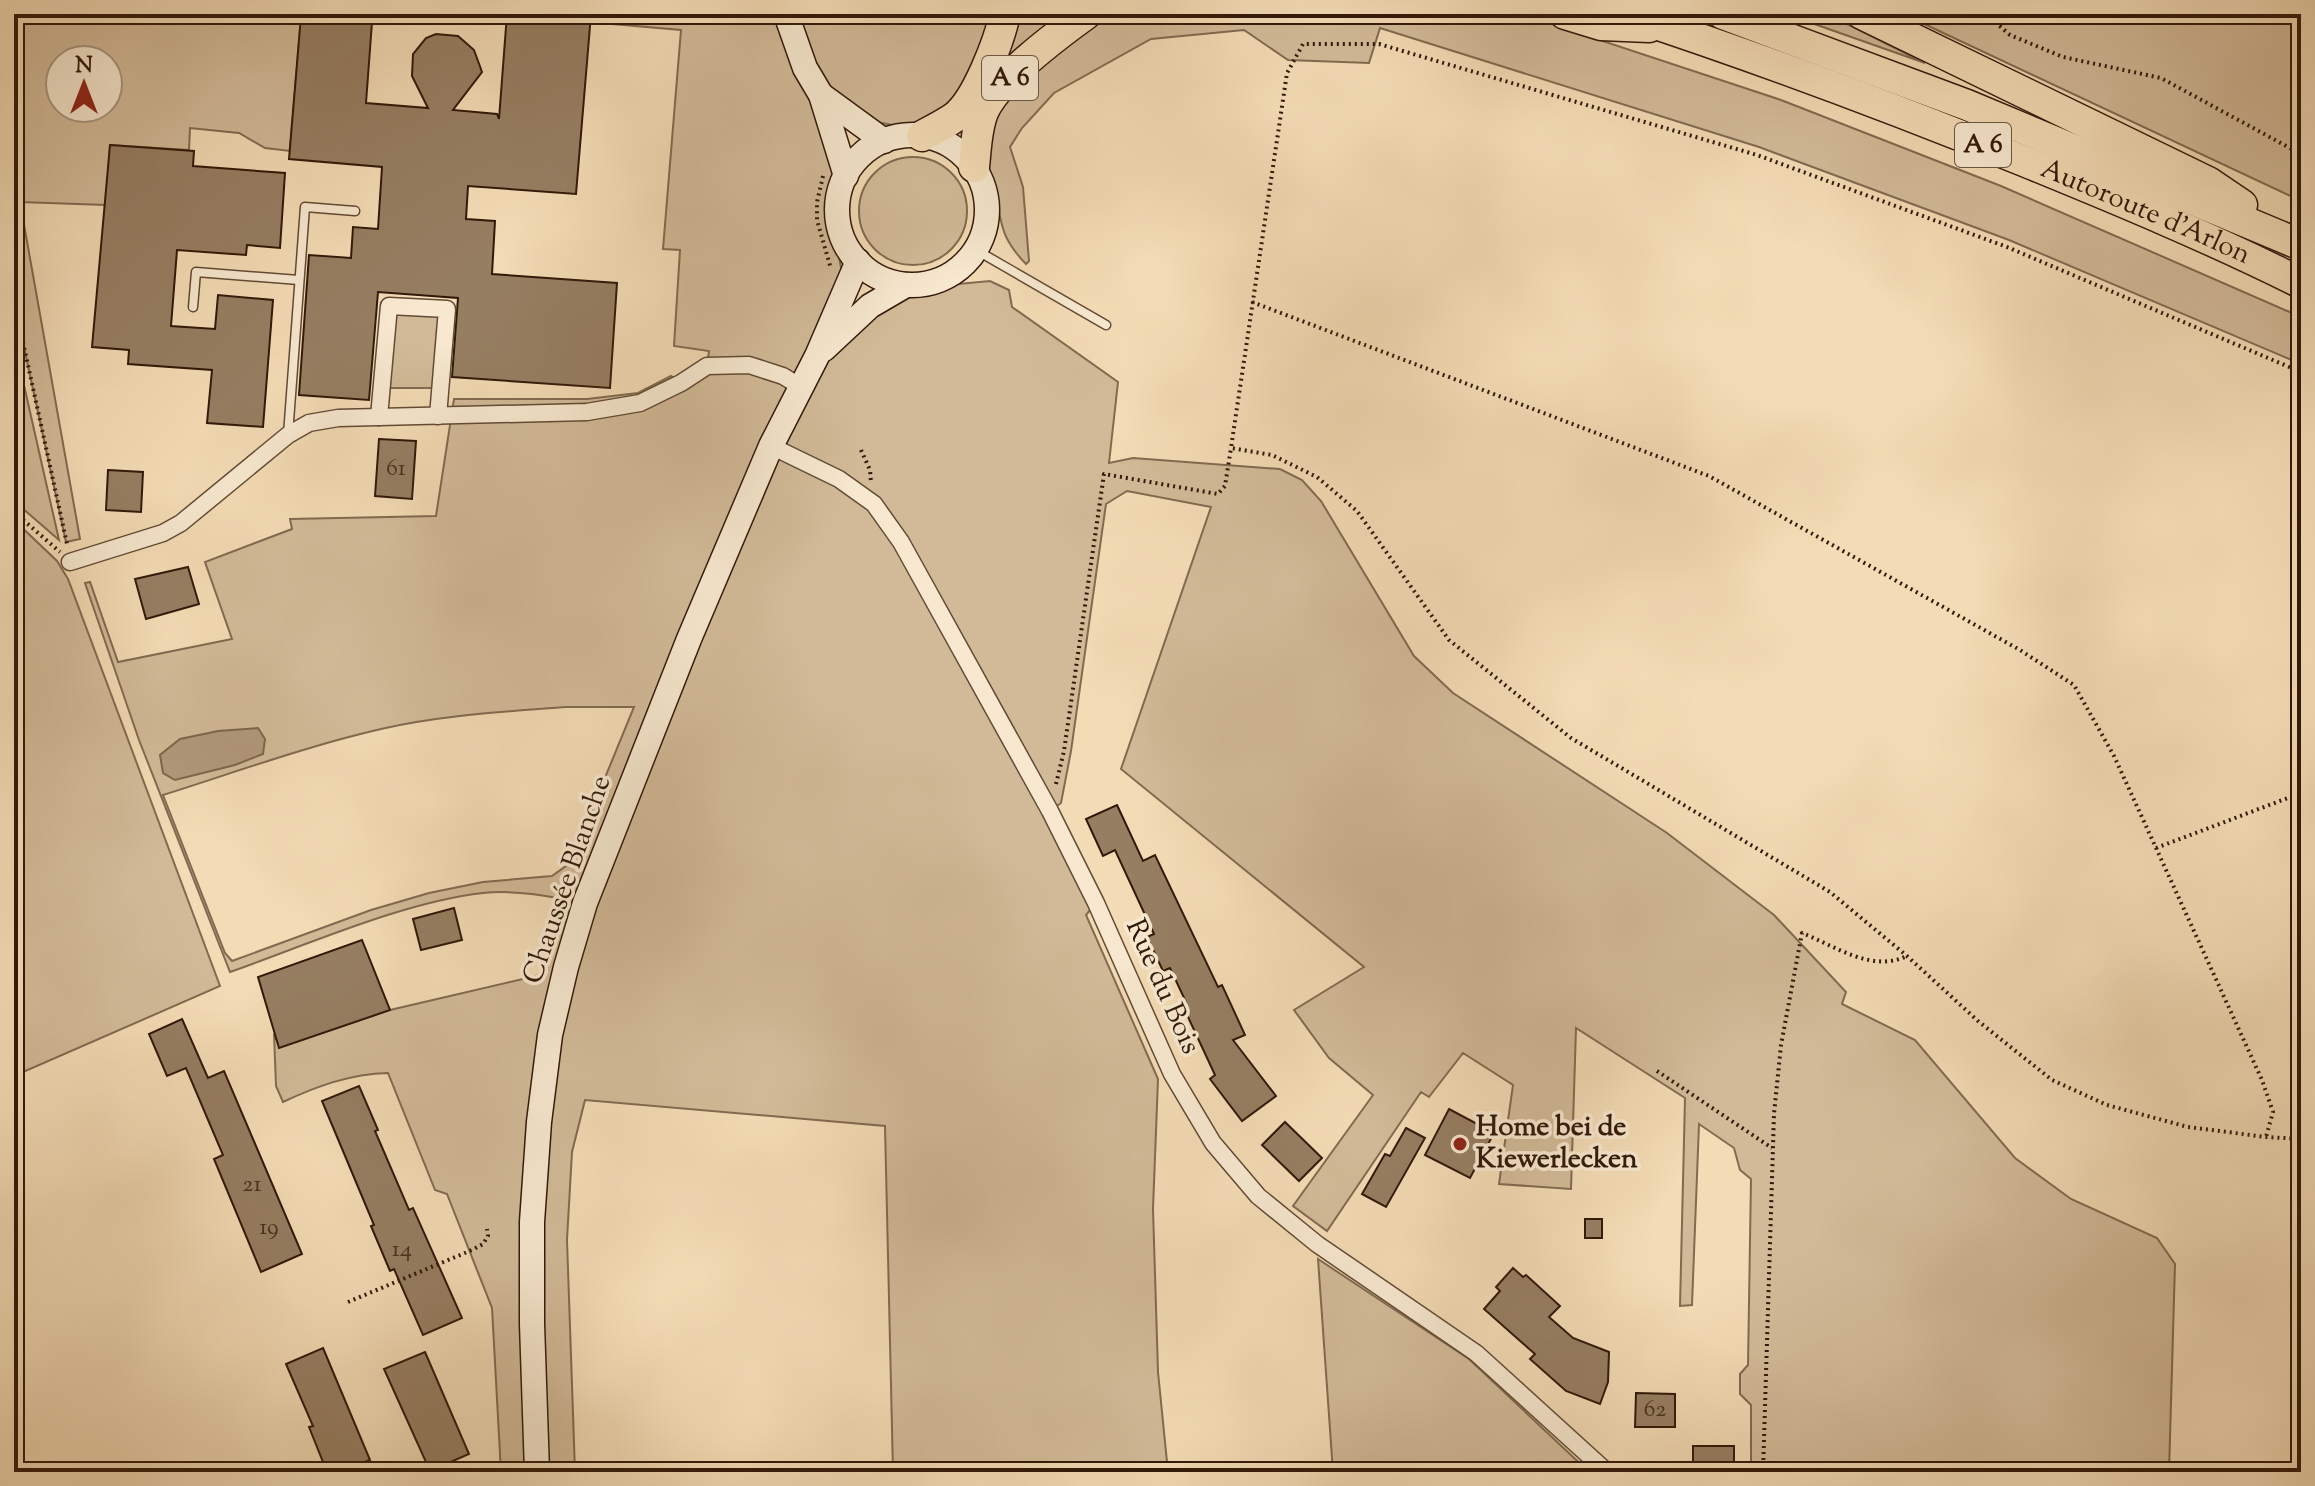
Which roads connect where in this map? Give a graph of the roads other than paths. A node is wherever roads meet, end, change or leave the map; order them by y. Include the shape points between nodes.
1 (786, 14) edge
2 (1005, 14) edge
3 (1086, 14) edge
4 (1565, 14) edge
5 (1626, 14) edge
6 (1723, 14) edge
7 (1862, 14) edge
8 (1669, 28) junction
9 (821, 95) junction
10 (922, 136) junction
11 (884, 141) junction
12 (974, 167) junction
13 (835, 171) junction
14 (355, 211) dead end
15 (2296, 242) edge
16 (976, 250) junction
17 (858, 261) junction
18 (299, 280) junction
19 (2301, 283) edge
20 (906, 285) junction
21 (193, 307) dead end
22 (1106, 325) dead end
23 (817, 356) junction
24 (801, 387) junction
25 (438, 416) junction
26 (379, 417) junction
27 (288, 435) junction
28 (771, 446) junction
29 (70, 562) road end
30 (537, 1472) edge
31 (1607, 1472) edge

1 - 9 main road
2 - 10 highway via 998,44 958,115
3 - 12 highway, A 6 via 1001,86 984,110
4 - 8 highway, A 6 via 1601,25
5 - 8 highway, Autoroute d'Arlon / A 6
6 - 15 highway, Autoroute d'Arlon / A 6 via 1967,105
7 - 15 highway via 2208,182
8 - 19 highway, Autoroute d'Arlon / A 6 via 1956,134
9 - 11 main road
9 - 13 main road
10 - 11 main road
10 - 12 main road via 942,141
11 - 13 main road
12 - 16 main road via 987,208
13 - 17 main road via 838,220
14 - 18 lane via 305,207
16 - 20 main road via 946,277
16 - 22 lane
17 - 20 main road via 872,273
17 - 23 main road
18 - 21 lane via 196,272
18 - 27 lane
20 - 23 main road via 870,306
23 - 24 main road, Chaussée Blanche
24 - 25 street via 749,365 707,366 640,403 587,412
24 - 28 main road, Chaussée Blanche
25 - 26 street
25 - 26 street via 447,309 389,306
26 - 27 street via 309,423
27 - 29 street via 172,528
28 - 30 main road, Chaussée Blanche via 585,903 550,1035 532,1222
28 - 31 street, Rue du Bois via 839,479 874,504 901,542 1050,811 1172,1074 1213,1143 1258,1196 1317,1244 1476,1353

